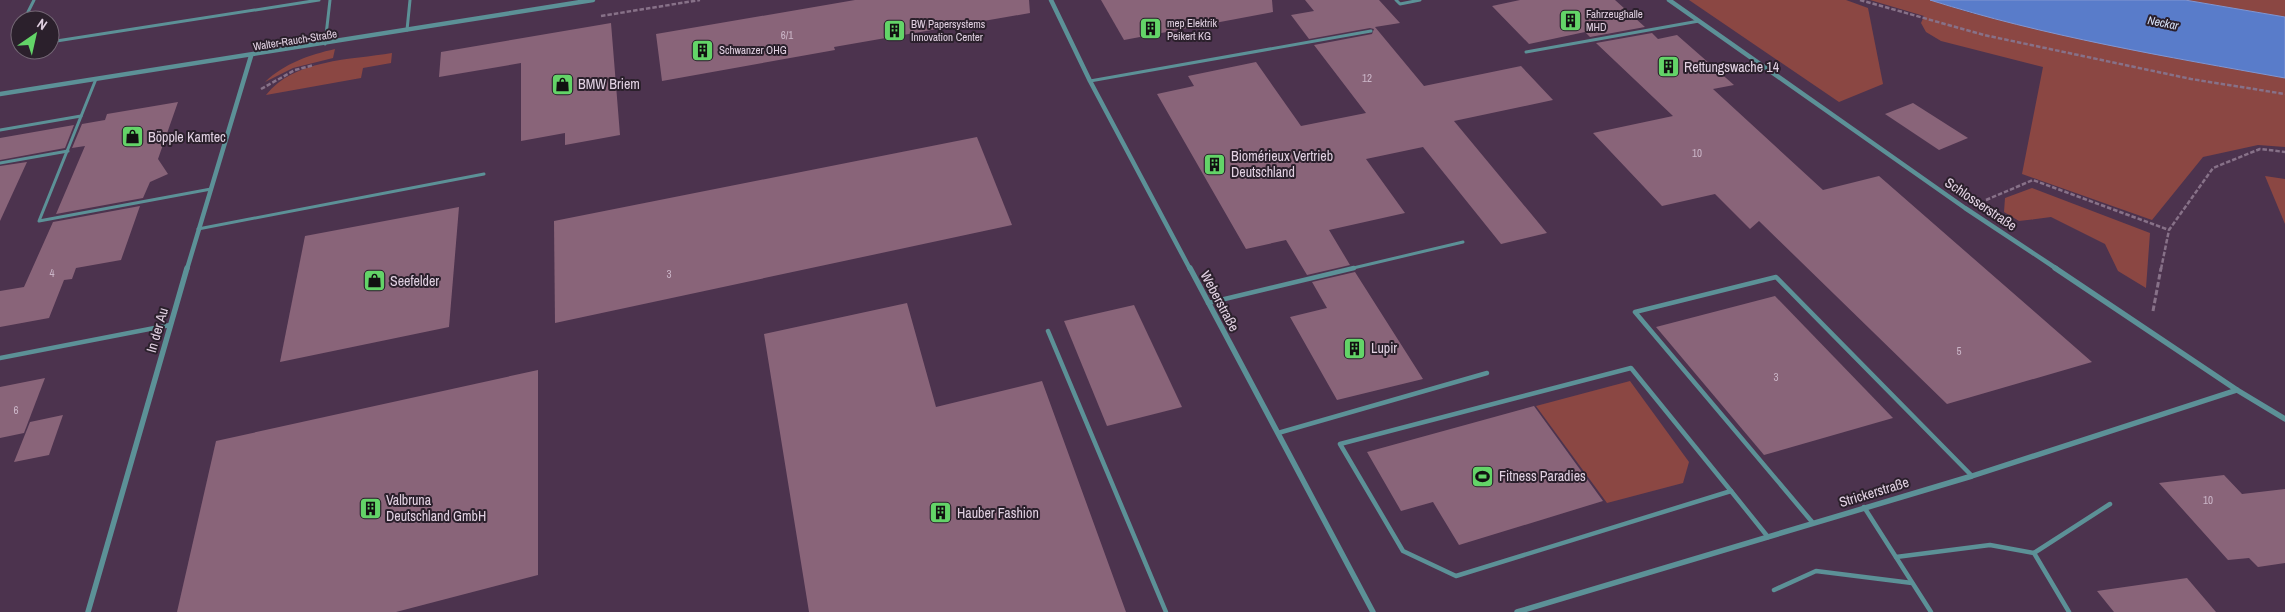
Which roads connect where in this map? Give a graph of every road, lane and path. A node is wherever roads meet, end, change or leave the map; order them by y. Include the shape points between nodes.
1 (319, 0) edge
2 (330, 0) edge
3 (410, 0) edge
4 (593, 0) edge
5 (1050, 0) edge
6 (1396, 0) edge
7 (1420, 0) edge
8 (1669, 0) edge
9 (1860, 0) edge
10 (577, 1) edge
11 (1699, 21) junction
12 (407, 30) junction
13 (1371, 31) dead end
14 (60, 40) edge
15 (324, 44) junction
16 (1526, 52) dead end
17 (251, 56) junction
18 (96, 79) junction
19 (1090, 81) junction
20 (0, 94) edge
21 (2285, 94) edge
22 (81, 116) junction
23 (0, 130) edge
24 (68, 151) junction
25 (2285, 152) edge
26 (0, 163) edge
27 (484, 174) dead end
28 (211, 189) junction
29 (1967, 208) junction
30 (198, 229) junction
31 (2169, 230) junction
32 (1463, 242) dead end
33 (1208, 303) junction
34 (170, 324) junction
35 (1048, 331) dead end
36 (2149, 331) junction
37 (0, 358) edge
38 (1487, 373) dead end
39 (2237, 390) junction
40 (2285, 419) edge
41 (1278, 433) junction
42 (1972, 476) junction
43 (1731, 491) junction
44 (2110, 504) dead end
45 (1864, 508) junction
46 (1813, 523) junction
47 (1768, 537) junction
48 (2034, 553) junction
49 (1896, 556) junction
50 (1912, 583) junction
51 (1774, 590) dead end
52 (88, 612) edge
53 (1166, 612) edge
54 (1373, 612) edge
55 (1517, 612) edge
56 (1931, 612) edge
57 (2070, 612) edge

1 - 14 lane
2 - 15 lane
3 - 12 lane
4 - 10 street, Walter-Rauch-Straße
5 - 19 street, Weberstraße
6 - 7 lane via 1400,4
8 - 11 street, Schlosserstraße
9 - 21 path via 1984,35 2191,79
10 - 12 street, Walter-Rauch-Straße
11 - 16 lane
11 - 29 street, Schlosserstraße
12 - 15 street, Walter-Rauch-Straße
13 - 19 lane
15 - 17 street, Walter-Rauch-Straße
17 - 18 street, Walter-Rauch-Straße
17 - 28 street, In der Au
18 - 20 street, Walter-Rauch-Straße
18 - 22 lane
19 - 33 street, Weberstraße
22 - 23 lane
22 - 24 lane
24 - 26 lane
24 - 28 lane via 39,221
25 - 31 path via 2260,149 2213,168
27 - 30 lane
28 - 30 street, In der Au
29 - 31 path via 2032,180
29 - 36 street, Schlosserstraße
30 - 34 street, In der Au
31 - 36 path
32 - 33 lane
33 - 41 street, Weberstraße
34 - 37 lane
34 - 52 street, In der Au
35 - 53 lane
36 - 39 street, Schlosserstraße
38 - 41 lane
39 - 40 street, Schlosserstraße
39 - 42 street, Strickerstraße
41 - 54 street, Weberstraße
42 - 45 street, Strickerstraße
42 - 46 lane via 1776,277 1635,312
43 - 43 lane via 1631,368 1340,444 1403,551 1456,576
43 - 47 lane
44 - 48 lane
45 - 46 street, Strickerstraße
45 - 49 lane
46 - 47 street, Strickerstraße
47 - 55 street, Strickerstraße
48 - 49 lane via 1990,545
48 - 57 lane
49 - 50 lane
50 - 51 lane via 1816,571
50 - 56 lane

